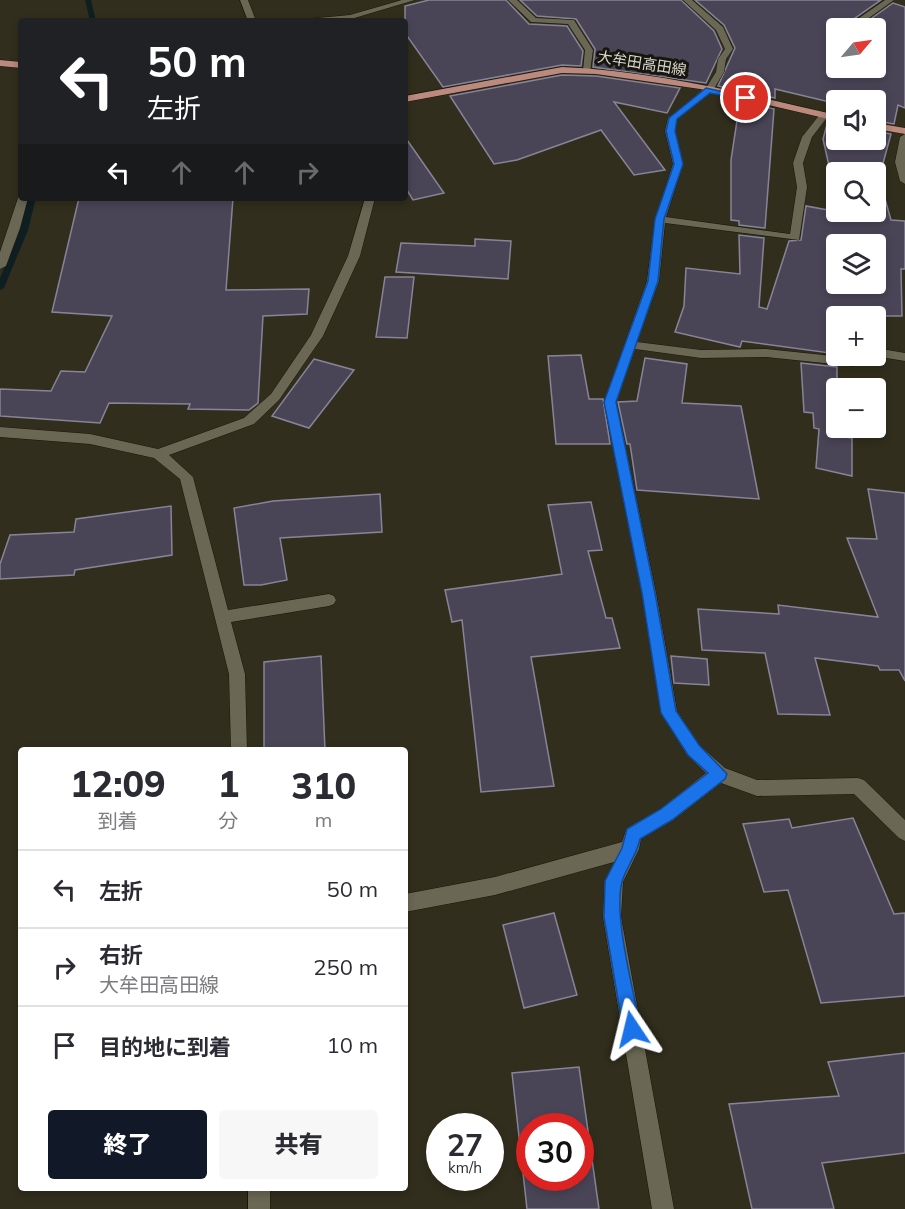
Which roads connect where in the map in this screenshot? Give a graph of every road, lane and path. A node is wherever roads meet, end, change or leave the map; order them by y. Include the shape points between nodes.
1 (244, 0) edge
2 (411, 0) edge
3 (512, 0) edge
4 (687, 0) edge
5 (890, 0) edge
6 (251, 18) edge
7 (340, 18) edge
8 (865, 18) edge
9 (0, 63) edge
10 (18, 65) edge
11 (587, 70) junction
12 (709, 90) junction
13 (408, 98) edge
14 (824, 115) joint
15 (886, 129) edge
16 (903, 133) edge
17 (905, 181) edge
18 (22, 201) edge
19 (369, 201) edge
20 (660, 219) junction
21 (0, 266) edge
22 (632, 345) junction
23 (886, 354) edge
24 (905, 357) edge
25 (826, 359) edge
26 (0, 432) edge
27 (158, 454) junction
28 (329, 600) dead end
29 (223, 617) junction
30 (238, 747) edge
31 (719, 774) junction
32 (905, 832) edge
33 (630, 849) junction
34 (408, 902) edge
35 (259, 1191) edge
36 (259, 1209) edge
37 (663, 1209) edge

1 - 6 street
2 - 7 street
3 - 11 street via 534,20 571,22 589,50
4 - 12 street via 720,29 729,49
5 - 8 street
9 - 10 main road
11 - 12 main road, 大牟田高田線
11 - 13 main road, 大牟田高田線 via 552,71
12 - 14 main road, 大牟田高田線
12 - 20 street via 673,118 670,131 678,164
14 - 20 street via 807,137 798,163 802,187 795,238
15 - 16 main road
16 - 17 street via 900,162
18 - 21 street
19 - 27 street via 354,256 317,336 274,397 249,421
20 - 22 street via 653,281
22 - 25 street via 701,354 766,353
22 - 31 street via 610,402 669,713 693,750
23 - 24 street
26 - 27 street via 90,439
27 - 29 street via 186,477
28 - 29 street
29 - 30 street via 237,674
31 - 32 street via 757,788 858,786
31 - 33 street via 666,815 633,834
33 - 34 street via 495,886
33 - 37 street via 614,881 612,917
35 - 36 street

